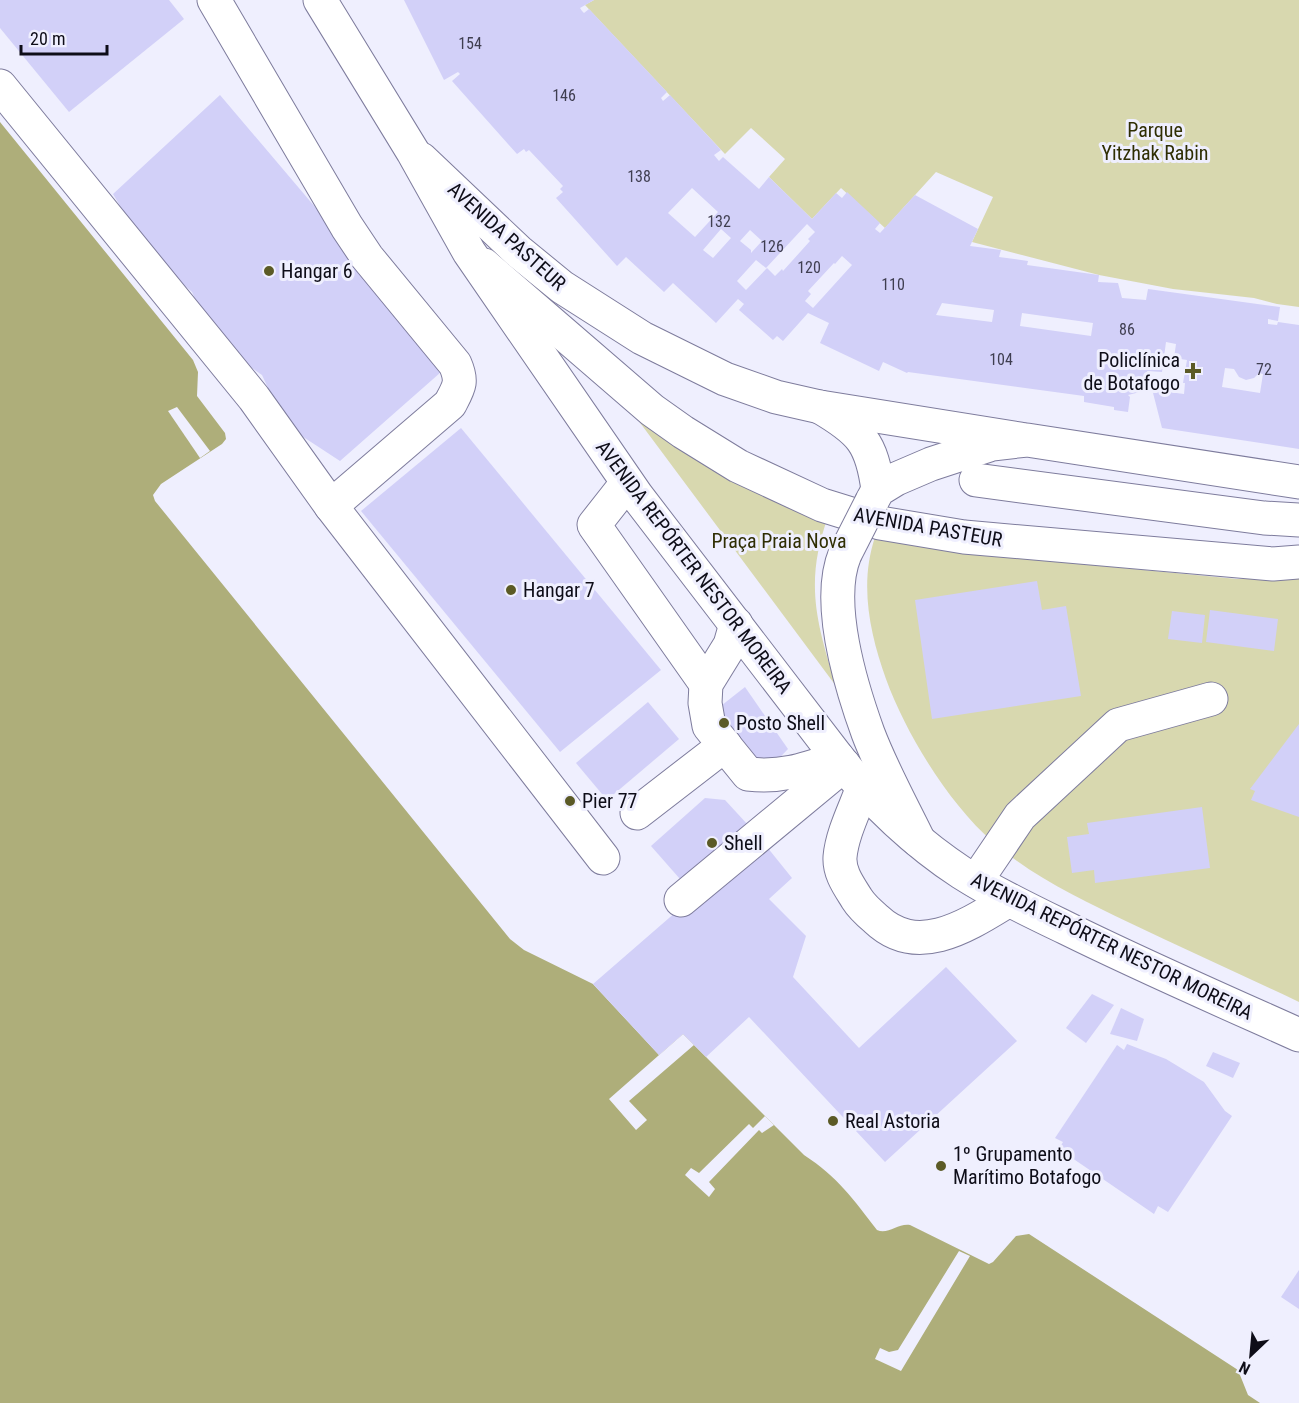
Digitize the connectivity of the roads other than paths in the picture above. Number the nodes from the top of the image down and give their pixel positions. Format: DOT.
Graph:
graph roads {
  1 [pos="214,0"];
  2 [pos="320,0"];
  3 [pos="0,86"];
  4 [pos="413,152"];
  5 [pos="469,252"];
  6 [pos="820,407"];
  7 [pos="1039,442"];
  8 [pos="976,480"];
  9 [pos="1299,482"];
  10 [pos="627,483"];
  11 [pos="1055,490"];
  12 [pos="875,496"];
  13 [pos="331,506"];
  14 [pos="1299,520"];
  15 [pos="1299,562"];
  16 [pos="736,624"];
  17 [pos="706,684"];
  18 [pos="1211,699"];
  19 [pos="725,745"];
  20 [pos="848,770"];
  21 [pos="637,813"];
  22 [pos="920,842"];
  23 [pos="603,858"];
  24 [pos="976,881"];
  25 [pos="681,900"];
  26 [pos="1009,900"];
  27 [pos="1299,1035"];
  1 -- 13 [label="main road"];
  2 -- 4 [label="main road, AVENIDA PASTEUR"];
  3 -- 13 [label="main road"];
  4 -- 5 [label="main road, AVENIDA PASTEUR"];
  4 -- 6 [label="main road, AVENIDA PASTEUR"];
  5 -- 10 [label="main road, AVENIDA REPÓRTER NESTOR MOREIRA"];
  5 -- 15 [label="main road, AVENIDA PASTEUR"];
  6 -- 7 [label="main road, AVENIDA PASTEUR"];
  6 -- 12 [label="main road"];
  7 -- 9 [label="main road, AVENIDA PASTEUR"];
  7 -- 11 [label="main road"];
  7 -- 12 [label="main road"];
  8 -- 11 [label="main road"];
  10 -- 16 [label="main road, AVENIDA REPÓRTER NESTOR MOREIRA"];
  10 -- 17 [label="main road"];
  11 -- 14 [label="main road"];
  12 -- 22 [label="main road, bridge"];
  13 -- 23 [label="main road"];
  16 -- 17 [label="main road"];
  16 -- 20 [label="main road, AVENIDA REPÓRTER NESTOR MOREIRA"];
  17 -- 19 [label="main road"];
  18 -- 24 [label="main road"];
  19 -- 20 [label="main road"];
  19 -- 21 [label="main road"];
  20 -- 22 [label="main road, AVENIDA REPÓRTER NESTOR MOREIRA"];
  20 -- 25 [label="main road"];
  20 -- 26 [label="main road"];
  22 -- 24 [label="main road, AVENIDA REPÓRTER NESTOR MOREIRA"];
  24 -- 26 [label="main road, AVENIDA REPÓRTER NESTOR MOREIRA"];
  26 -- 27 [label="main road, AVENIDA REPÓRTER NESTOR MOREIRA"];
}
